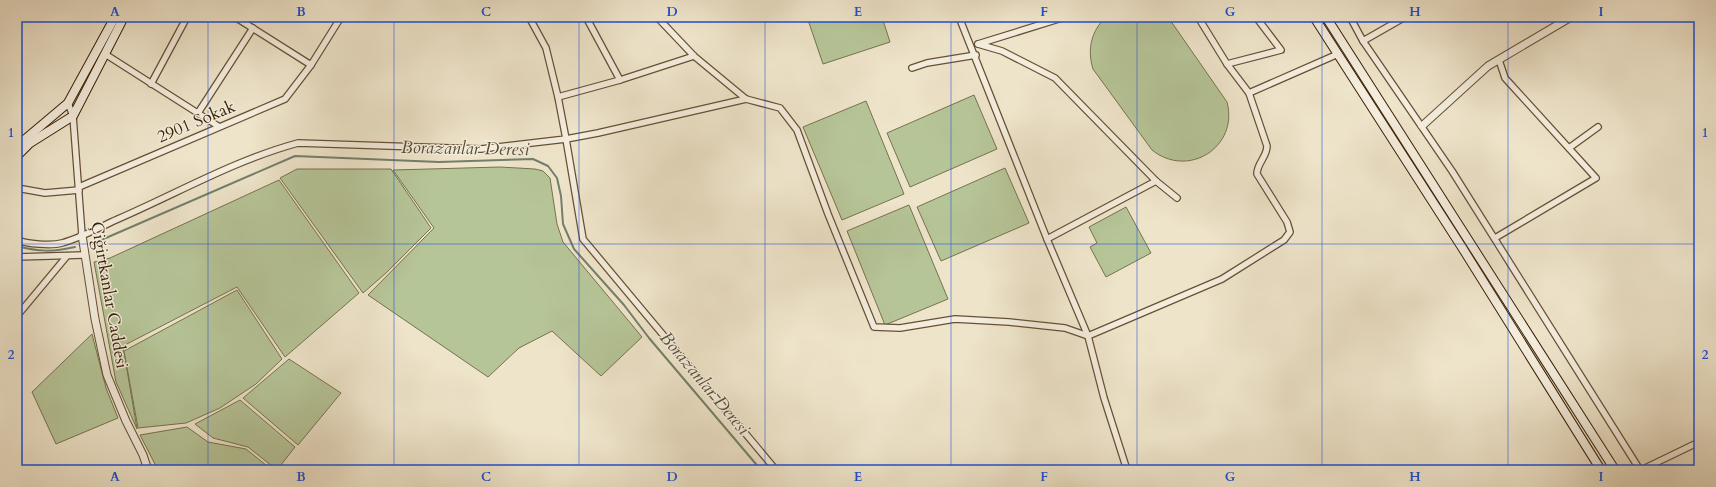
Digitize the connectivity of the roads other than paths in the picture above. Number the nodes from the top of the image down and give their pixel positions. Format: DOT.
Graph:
graph roads {
  1 [pos="115,17"];
  2 [pos="124,17"];
  3 [pos="187,17"];
  4 [pos="235,17"];
  5 [pos="341,17"];
  6 [pos="528,17"];
  7 [pos="586,17"];
  8 [pos="657,17"];
  9 [pos="959,17"];
  10 [pos="1065,17"];
  11 [pos="1198,17"];
  12 [pos="1256,17"];
  13 [pos="1314,17"];
  14 [pos="1326,17"];
  15 [pos="1350,17"];
  16 [pos="1405,17"];
  17 [pos="1571,17"];
  18 [pos="253,28"];
  19 [pos="1363,41"];
  20 [pos="975,45"];
  21 [pos="105,54"];
  22 [pos="1338,54"];
  23 [pos="976,55"];
  24 [pos="694,56"];
  25 [pos="1499,60"];
  26 [pos="1227,64"];
  27 [pos="311,65"];
  28 [pos="912,68"];
  29 [pos="620,80"];
  30 [pos="151,84"];
  31 [pos="1249,94"];
  32 [pos="558,97"];
  33 [pos="746,99"];
  34 [pos="68,103"];
  35 [pos="198,113"];
  36 [pos="74,116"];
  37 [pos="218,126"];
  38 [pos="1422,126"];
  39 [pos="1598,127"];
  40 [pos="566,138"];
  41 [pos="17,146"];
  42 [pos="1569,148"];
  43 [pos="17,156"];
  44 [pos="1156,181"];
  45 [pos="17,188"];
  46 [pos="79,189"];
  47 [pos="1177,198"];
  48 [pos="82,235"];
  49 [pos="1495,238"];
  50 [pos="1047,239"];
  51 [pos="17,240"];
  52 [pos="84,255"];
  53 [pos="67,256"];
  54 [pos="17,257"];
  55 [pos="17,316"];
  56 [pos="1088,336"];
  57 [pos="1699,442"];
  58 [pos="148,470"];
  59 [pos="776,470"];
  60 [pos="1128,470"];
  61 [pos="1601,470"];
  62 [pos="1615,470"];
  63 [pos="1641,470"];
  1 -- 34 [label="main road"];
  2 -- 21 [label="main road"];
  3 -- 30 [label="street"];
  4 -- 18 [label="street"];
  5 -- 27 [label="street, 2901 Sokak"];
  6 -- 32 [label="street"];
  7 -- 29 [label="street"];
  8 -- 24 [label="street"];
  9 -- 20 [label="street"];
  10 -- 20 [label="street"];
  11 -- 26 [label="street"];
  12 -- 26 [label="street"];
  13 -- 22 [label="main road"];
  14 -- 62 [label="main road"];
  15 -- 19 [label="street"];
  16 -- 19 [label="street"];
  17 -- 25 [label="street"];
  18 -- 27 [label="street"];
  18 -- 35 [label="street"];
  19 -- 38 [label="street"];
  20 -- 23 [label="street"];
  20 -- 44 [label="street"];
  21 -- 30 [label="street"];
  21 -- 36 [label="main road"];
  22 -- 31 [label="street"];
  22 -- 61 [label="main road"];
  23 -- 28 [label="street"];
  23 -- 50 [label="street"];
  24 -- 29 [label="street"];
  24 -- 33 [label="street"];
  25 -- 38 [label="street"];
  25 -- 42 [label="street"];
  26 -- 31 [label="street"];
  27 -- 37 [label="street, 2901 Sokak"];
  29 -- 32 [label="street"];
  30 -- 35 [label="street"];
  31 -- 56 [label="street"];
  32 -- 40 [label="street"];
  33 -- 40 [label="street"];
  33 -- 56 [label="street"];
  34 -- 36 [label="street"];
  34 -- 41 [label="main road"];
  35 -- 37 [label="street"];
  36 -- 43 [label="main road"];
  36 -- 46 [label="street, Çiğirtkanlar Caddesi"];
  37 -- 46 [label="street, 2901 Sokak"];
  38 -- 49 [label="street"];
  39 -- 42 [label="street"];
  40 -- 48 [label="street"];
  40 -- 59 [label="street"];
  42 -- 49 [label="street"];
  44 -- 47 [label="street"];
  44 -- 50 [label="street"];
  45 -- 46 [label="street"];
  46 -- 48 [label="street, Çiğirtkanlar Caddesi"];
  48 -- 51 [label="street"];
  48 -- 52 [label="street, Çiğirtkanlar Caddesi"];
  49 -- 63 [label="street"];
  50 -- 56 [label="street"];
  52 -- 53 [label="street"];
  52 -- 58 [label="street, Çiğirtkanlar Caddesi"];
  53 -- 54 [label="street"];
  53 -- 55 [label="street"];
  56 -- 60 [label="street"];
  57 -- 63 [label="street"];
}
